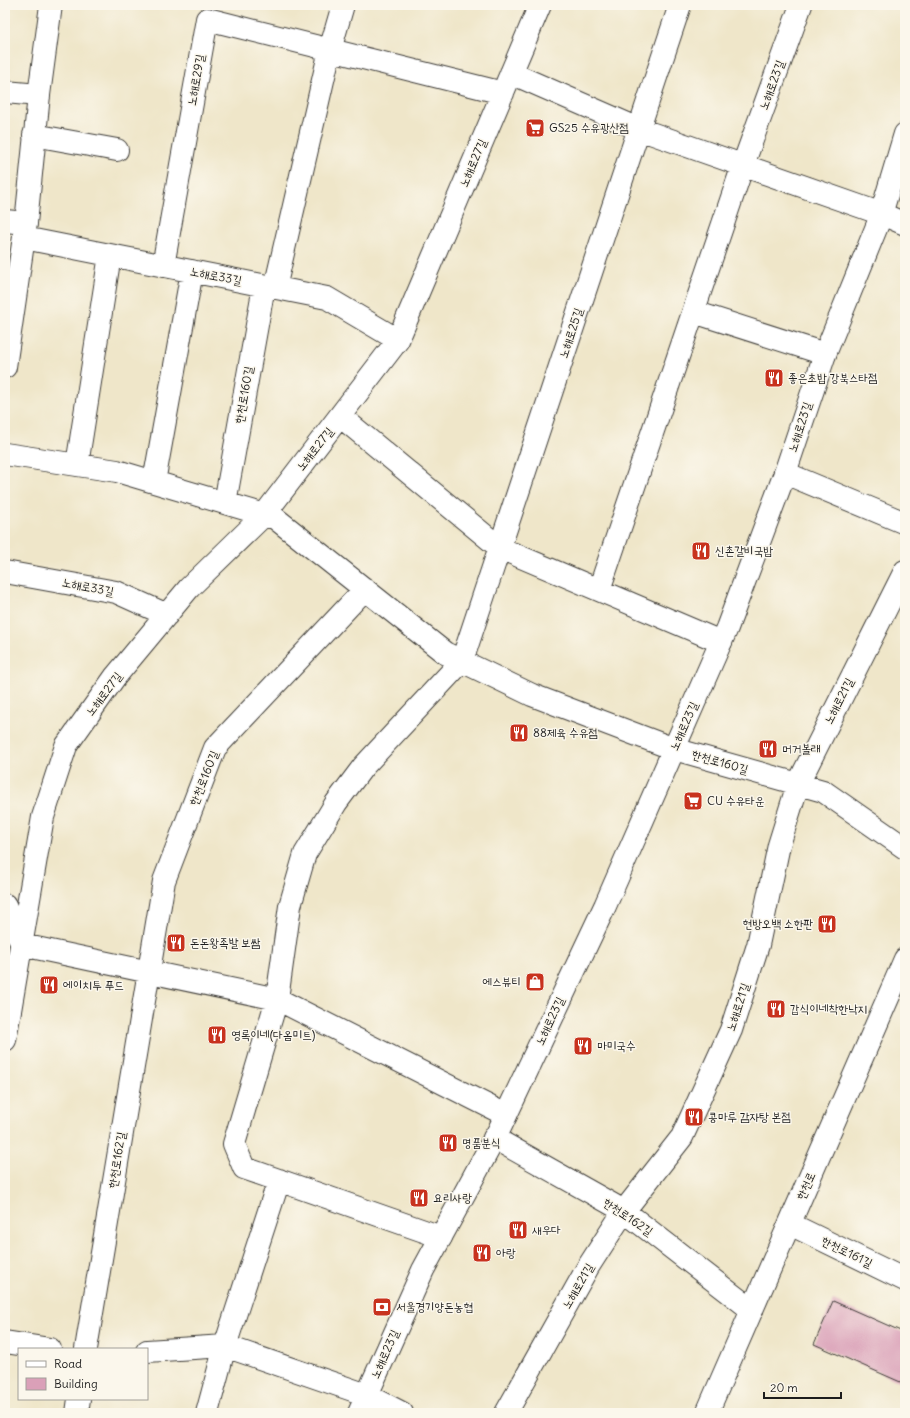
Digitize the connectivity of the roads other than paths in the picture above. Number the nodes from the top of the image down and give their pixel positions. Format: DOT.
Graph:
graph roads {
  1 [pos="51,5"];
  2 [pos="343,5"];
  3 [pos="680,5"];
  4 [pos="801,5"];
  5 [pos="538,6"];
  6 [pos="330,50"];
  7 [pos="507,83"];
  8 [pos="5,92"];
  9 [pos="38,95"];
  10 [pos="639,129"];
  11 [pos="905,134"];
  12 [pos="34,135"];
  13 [pos="117,150"];
  14 [pos="743,165"];
  15 [pos="882,214"];
  16 [pos="905,224"];
  17 [pos="18,227"];
  18 [pos="110,255"];
  19 [pos="163,266"];
  20 [pos="192,271"];
  21 [pos="269,287"];
  22 [pos="694,312"];
  23 [pos="398,340"];
  24 [pos="7,344"];
  25 [pos="825,354"];
  26 [pos="5,367"];
  27 [pos="340,416"];
  28 [pos="5,454"];
  29 [pos="76,465"];
  30 [pos="785,473"];
  31 [pos="154,482"];
  32 [pos="225,503"];
  33 [pos="264,515"];
  34 [pos="905,523"];
  35 [pos="500,548"];
  36 [pos="905,571"];
  37 [pos="5,572"];
  38 [pos="365,589"];
  39 [pos="599,590"];
  40 [pos="167,615"];
  41 [pos="721,642"];
  42 [pos="462,661"];
  43 [pos="674,749"];
  44 [pos="798,784"];
  45 [pos="905,848"];
  46 [pos="5,905"];
  47 [pos="22,945"];
  48 [pos="905,959"];
  49 [pos="148,972"];
  50 [pos="277,999"];
  51 [pos="5,1040"];
  52 [pos="506,1115"];
  53 [pos="494,1138"];
  54 [pos="279,1180"];
  55 [pos="624,1211"];
  56 [pos="790,1224"];
  57 [pos="441,1237"];
  58 [pos="905,1280"];
  59 [pos="752,1310"];
  60 [pos="5,1342"];
  61 [pos="225,1346"];
  62 [pos="44,1348"];
  63 [pos="86,1348"];
  64 [pos="148,1350"];
  65 [pos="79,1400"];
  66 [pos="363,1404"];
  67 [pos="77,1413"];
  68 [pos="207,1413"];
  69 [pos="402,1413"];
  70 [pos="506,1413"];
  71 [pos="707,1413"];
  1 -- 9 [label="street"];
  2 -- 6 [label="street"];
  3 -- 10 [label="street, 노해로25길"];
  4 -- 14 [label="street, 노해로23길"];
  5 -- 7 [label="street, 노해로27길"];
  6 -- 7 [label="street, 노해로29길"];
  6 -- 19 [label="street, 노해로29길"];
  6 -- 21 [label="street"];
  7 -- 10 [label="street"];
  7 -- 23 [label="street, 노해로27길"];
  8 -- 9 [label="street"];
  9 -- 12 [label="street"];
  10 -- 14 [label="street"];
  10 -- 35 [label="street, 노해로25길"];
  11 -- 15 [label="street, 노해로23길"];
  12 -- 13 [label="street"];
  12 -- 17 [label="street"];
  14 -- 15 [label="street"];
  14 -- 22 [label="street, 노해로23길"];
  15 -- 16 [label="street"];
  15 -- 25 [label="street, 노해로23길"];
  17 -- 18 [label="street, 노해로33길"];
  17 -- 24 [label="street"];
  18 -- 19 [label="street, 노해로33길"];
  18 -- 29 [label="street"];
  19 -- 20 [label="street, 노해로33길"];
  20 -- 21 [label="street, 노해로33길"];
  20 -- 31 [label="street"];
  21 -- 23 [label="street, 노해로33길"];
  21 -- 32 [label="street, 한천로160길"];
  22 -- 25 [label="street"];
  22 -- 39 [label="street"];
  23 -- 27 [label="street, 노해로27길"];
  24 -- 26 [label="street"];
  25 -- 30 [label="street, 노해로23길"];
  27 -- 33 [label="street, 노해로27길"];
  27 -- 35 [label="street, 노해로27길"];
  28 -- 29 [label="street, 한천로160길"];
  29 -- 31 [label="street, 한천로160길"];
  30 -- 34 [label="street"];
  30 -- 41 [label="street, 노해로23길"];
  31 -- 32 [label="street, 한천로160길"];
  32 -- 33 [label="street, 한천로160길"];
  33 -- 38 [label="street, 한천로160길"];
  33 -- 40 [label="street, 노해로27길"];
  35 -- 39 [label="street"];
  35 -- 42 [label="street, 노해로25길"];
  36 -- 44 [label="street, 노해로21길"];
  37 -- 40 [label="street, 노해로33길"];
  38 -- 42 [label="street, 한천로160길"];
  38 -- 49 [label="street, 한천로160길"];
  39 -- 41 [label="street"];
  40 -- 47 [label="street, 노해로27길"];
  41 -- 43 [label="street, 노해로23길"];
  42 -- 43 [label="street, 한천로160길"];
  42 -- 50 [label="street"];
  43 -- 44 [label="street, 한천로160길"];
  43 -- 52 [label="street, 노해로23길"];
  44 -- 45 [label="street, 한천로160길"];
  44 -- 55 [label="street, 노해로21길"];
  46 -- 47 [label="street"];
  47 -- 49 [label="street"];
  47 -- 51 [label="street, 노해로27길"];
  48 -- 56 [label="street, 한천로"];
  49 -- 50 [label="street"];
  49 -- 63 [label="street, 한천로162길"];
  50 -- 52 [label="street"];
  50 -- 54 [label="street"];
  52 -- 53 [label="street, 노해로23길"];
  53 -- 55 [label="street, 한천로162길"];
  53 -- 57 [label="street, 노해로23길"];
  54 -- 57 [label="street"];
  54 -- 61 [label="street"];
  55 -- 59 [label="street, 한천로162길"];
  55 -- 70 [label="street, 노해로21길"];
  56 -- 58 [label="street, 한천로161길"];
  56 -- 59 [label="street, 한천로"];
  57 -- 66 [label="street, 노해로23길"];
  59 -- 71 [label="street, 한천로"];
  60 -- 62 [label="street"];
  61 -- 64 [label="street"];
  61 -- 66 [label="street"];
  61 -- 68 [label="street"];
  65 -- 67 [label="street"];
  66 -- 69 [label="street"];
}
